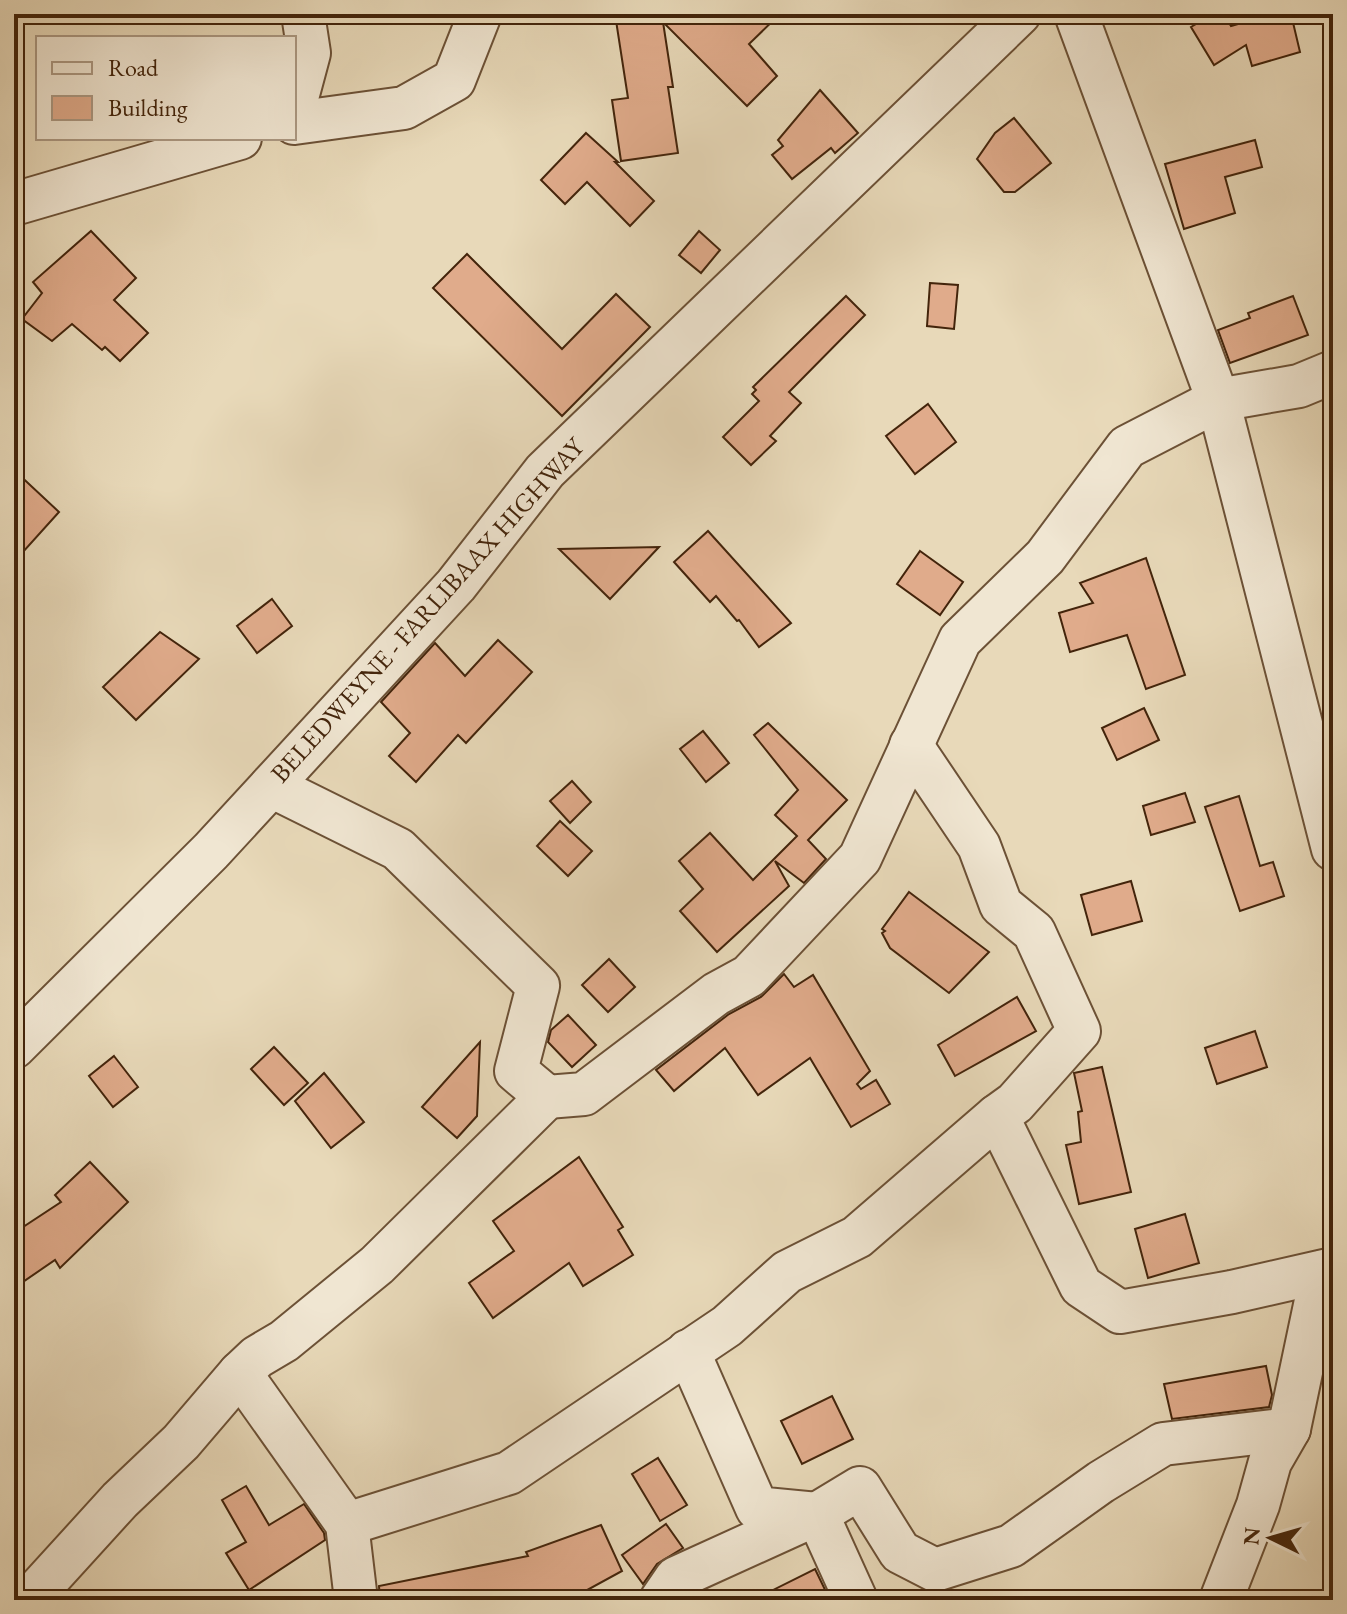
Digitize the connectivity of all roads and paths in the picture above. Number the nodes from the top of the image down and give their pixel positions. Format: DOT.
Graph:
graph roads {
  1 [pos="303,14"];
  2 [pos="480,14"];
  3 [pos="1019,14"];
  4 [pos="1076,14"];
  5 [pos="296,102"];
  6 [pos="296,123"];
  7 [pos="233,140"];
  8 [pos="14,204"];
  9 [pos="1333,372"];
  10 [pos="1218,400"];
  11 [pos="911,745"];
  12 [pos="271,786"];
  13 [pos="1333,849"];
  14 [pos="14,1047"];
  15 [pos="547,1097"];
  16 [pos="997,1116"];
  17 [pos="1327,1271"];
  18 [pos="688,1351"];
  19 [pos="240,1373"];
  20 [pos="1289,1429"];
  21 [pos="817,1514"];
  22 [pos="347,1524"];
  23 [pos="29,1600"];
  24 [pos="356,1600"];
  25 [pos="661,1600"];
  26 [pos="856,1600"];
  27 [pos="1221,1600"];
  1 -- 5 [label="street"];
  2 -- 6 [label="street"];
  3 -- 12 [label="street, BELEDWEYNE - FARLIBAAX HIGHWAY"];
  4 -- 10 [label="street"];
  7 -- 8 [label="street"];
  9 -- 10 [label="street"];
  10 -- 11 [label="street"];
  10 -- 13 [label="street"];
  11 -- 15 [label="street"];
  11 -- 16 [label="street"];
  12 -- 14 [label="street, BELEDWEYNE - FARLIBAAX HIGHWAY"];
  12 -- 15 [label="street"];
  15 -- 19 [label="street"];
  16 -- 17 [label="street"];
  16 -- 18 [label="street"];
  17 -- 20 [label="street"];
  18 -- 21 [label="street"];
  18 -- 22 [label="street"];
  19 -- 22 [label="street"];
  19 -- 23 [label="street"];
  20 -- 21 [label="street"];
  20 -- 27 [label="street"];
  21 -- 25 [label="street"];
  21 -- 26 [label="street"];
  22 -- 24 [label="street"];
}
